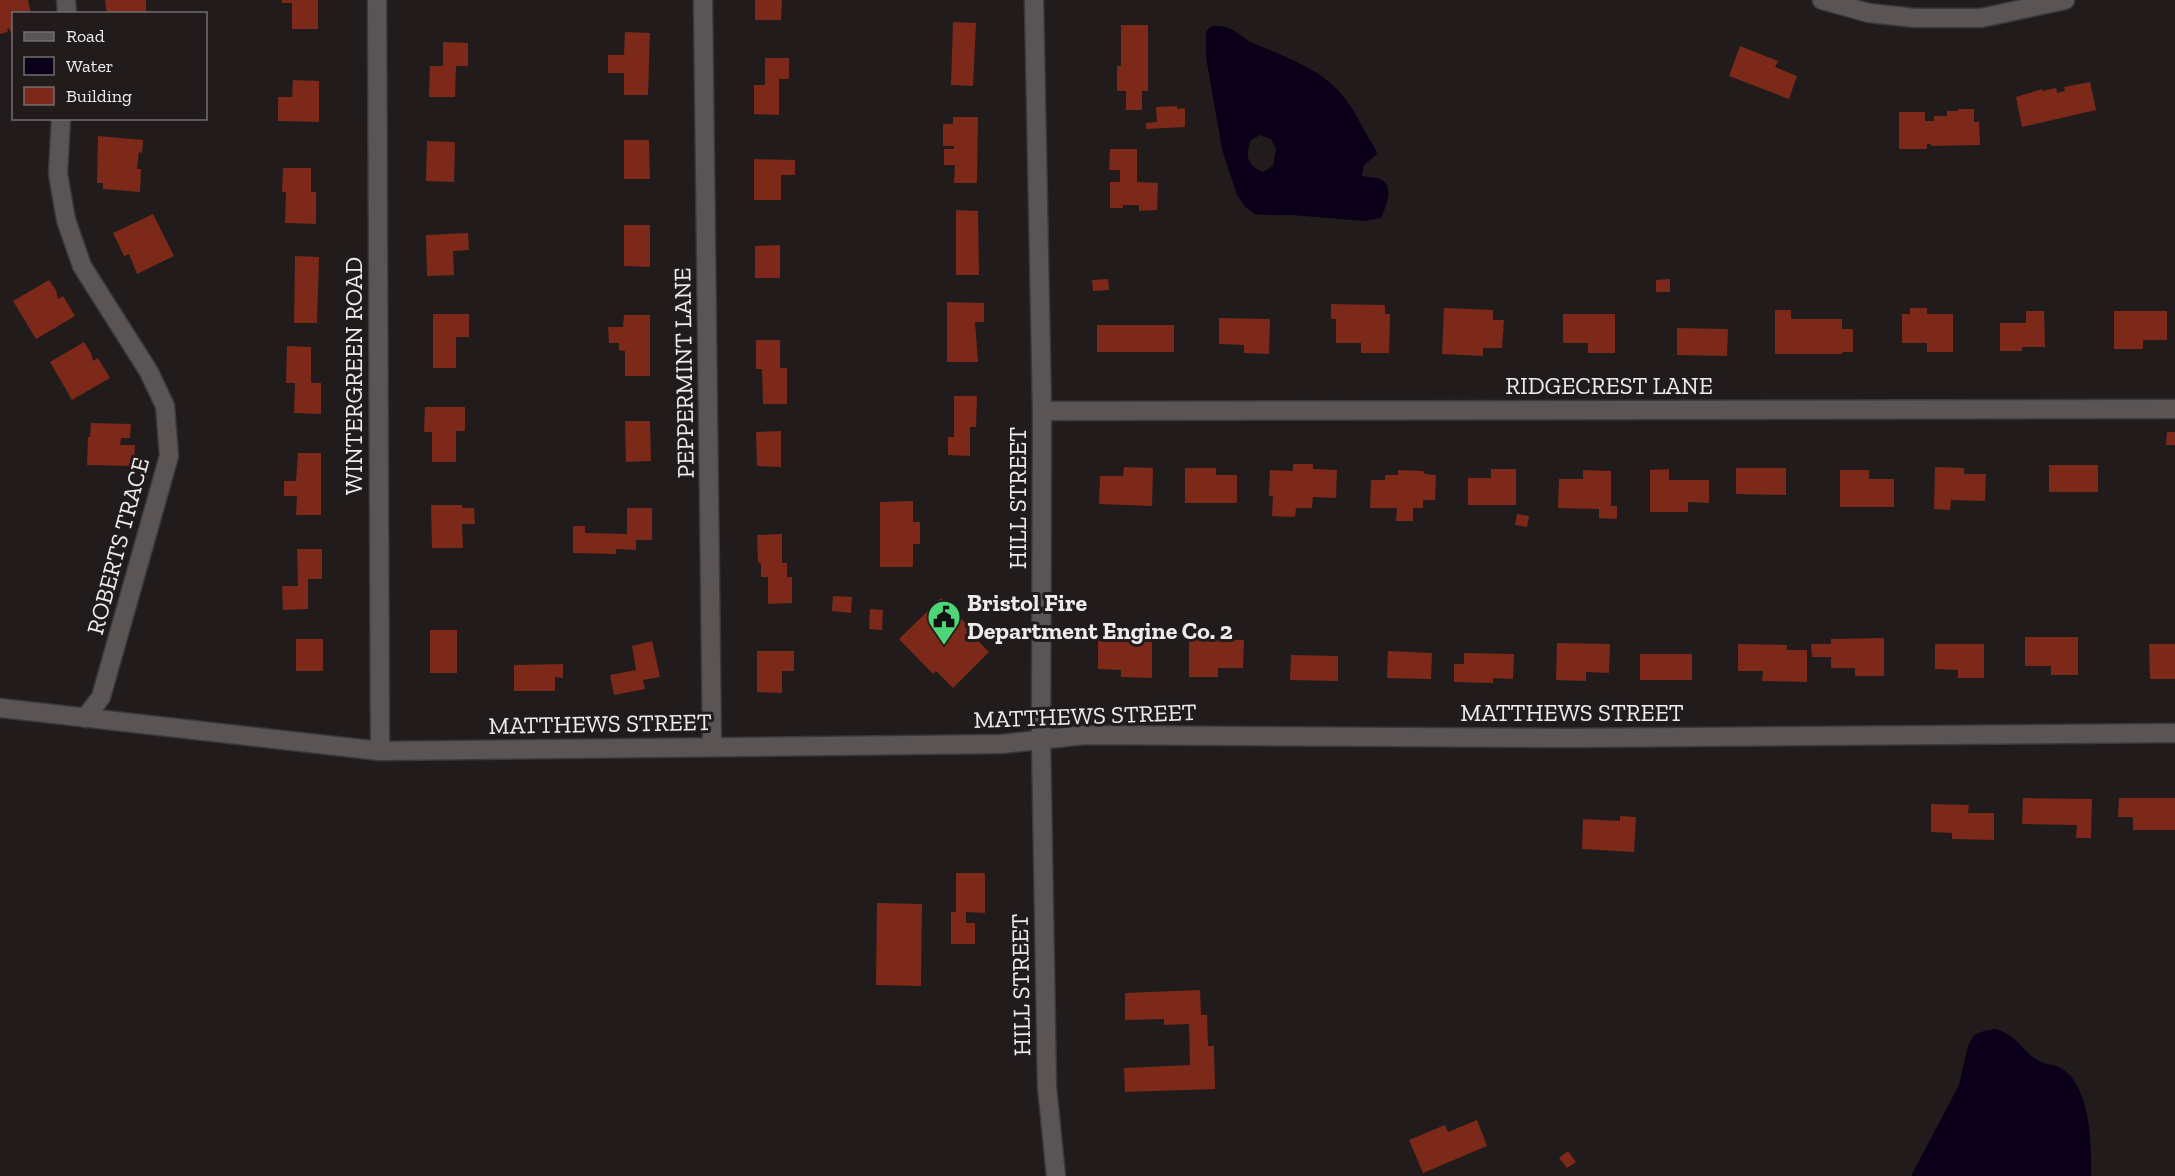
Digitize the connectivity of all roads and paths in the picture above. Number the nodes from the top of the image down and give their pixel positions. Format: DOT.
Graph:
graph roads {
  1 [pos="377,0"];
  2 [pos="703,0"];
  3 [pos="1034,0"];
  4 [pos="1822,0"];
  5 [pos="2065,0"];
  6 [pos="61,120"];
  7 [pos="2175,409"];
  8 [pos="1042,411"];
  9 [pos="0,708"];
  10 [pos="85,718"];
  11 [pos="2175,733"];
  12 [pos="1041,740"];
  13 [pos="712,746"];
  14 [pos="380,751"];
  15 [pos="1056,1176"];
  1 -- 14 [label="street, WINTERGREEN ROAD"];
  2 -- 13 [label="street, PEPPERMINT LANE"];
  3 -- 8 [label="street, HILL STREET"];
  4 -- 5 [label="street"];
  6 -- 10 [label="street, ROBERTS TRACE"];
  7 -- 8 [label="street, RIDGECREST LANE"];
  8 -- 12 [label="street, HILL STREET"];
  9 -- 10 [label="street, MATTHEWS STREET"];
  10 -- 14 [label="street, MATTHEWS STREET"];
  11 -- 12 [label="street, MATTHEWS STREET"];
  12 -- 13 [label="street, MATTHEWS STREET"];
  12 -- 15 [label="street, HILL STREET"];
  13 -- 14 [label="street, MATTHEWS STREET"];
}
